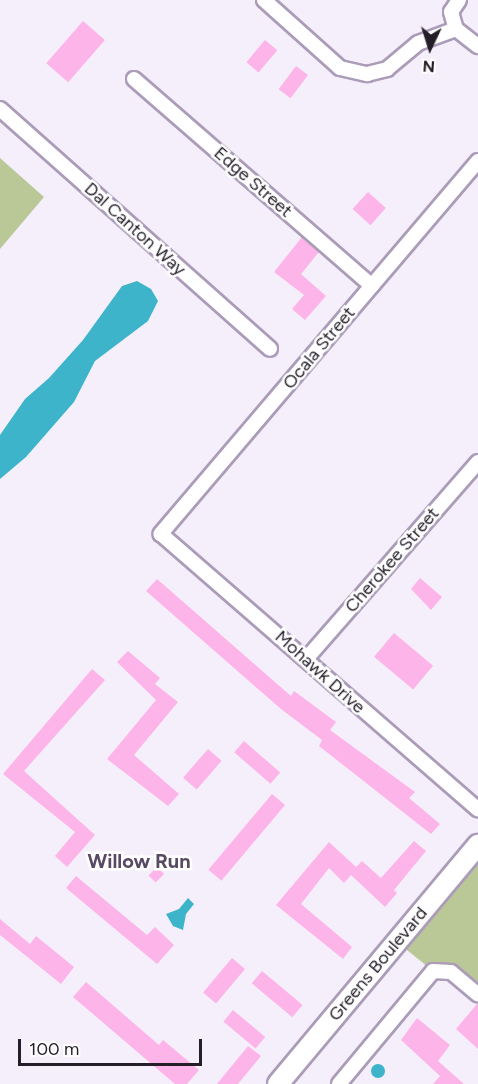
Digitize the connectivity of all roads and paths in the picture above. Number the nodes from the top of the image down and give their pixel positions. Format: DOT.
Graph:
graph roads {
  1 [pos="264,0"];
  2 [pos="459,0"];
  3 [pos="456,29"];
  4 [pos="478,46"];
  5 [pos="134,79"];
  6 [pos="0,109"];
  7 [pos="478,161"];
  8 [pos="372,286"];
  9 [pos="270,349"];
  10 [pos="478,462"];
  11 [pos="161,534"];
  12 [pos="307,658"];
  13 [pos="478,810"];
  14 [pos="478,845"];
  15 [pos="478,995"];
  16 [pos="278,1084"];
  17 [pos="339,1084"];
  1 -- 3 [label="street"];
  2 -- 3 [label="street"];
  3 -- 4 [label="street"];
  5 -- 8 [label="street, Edge Street"];
  6 -- 9 [label="street, Dal Canton Way"];
  7 -- 8 [label="street, Ocala Street"];
  8 -- 11 [label="street, Ocala Street"];
  10 -- 12 [label="street, Cherokee Street"];
  11 -- 12 [label="street, Mohawk Drive"];
  12 -- 13 [label="street, Mohawk Drive"];
  14 -- 16 [label="street, Greens Boulevard"];
  15 -- 17 [label="street"];
}
